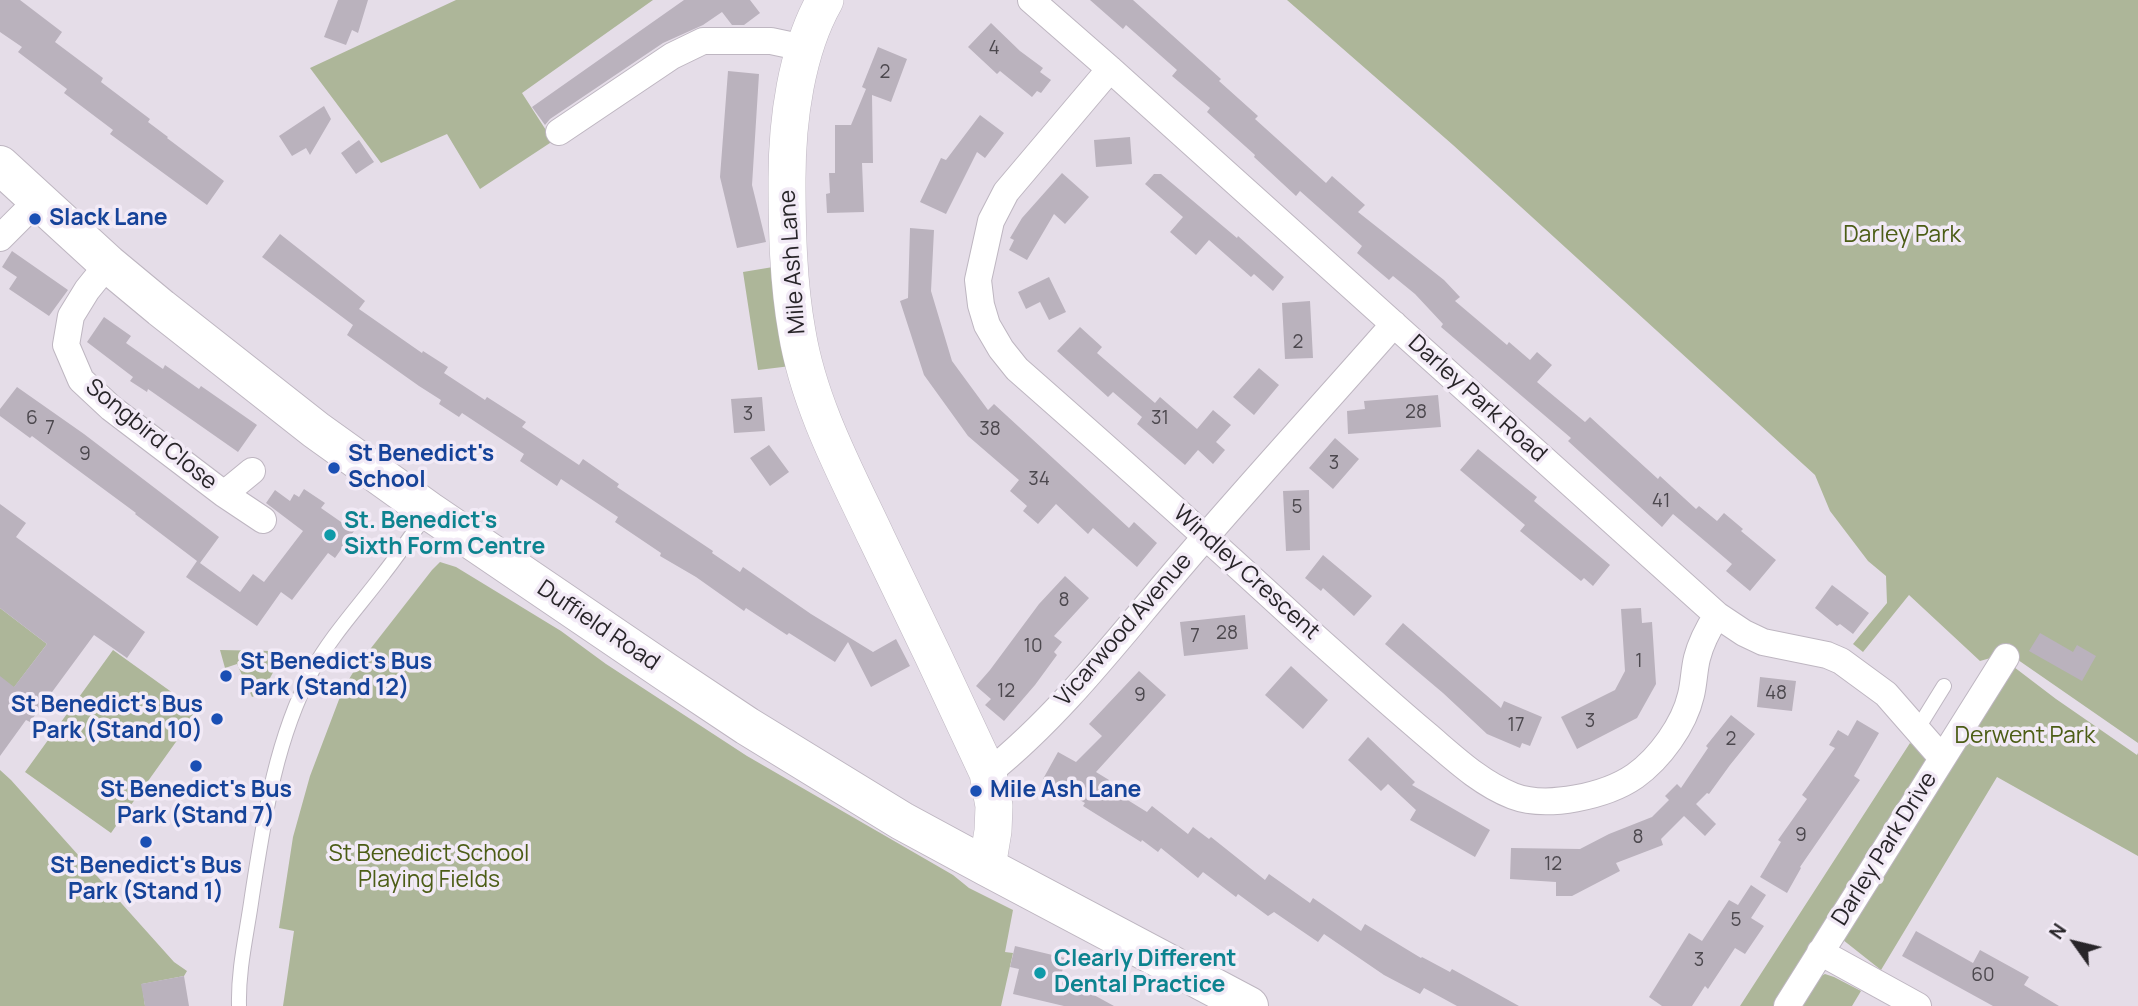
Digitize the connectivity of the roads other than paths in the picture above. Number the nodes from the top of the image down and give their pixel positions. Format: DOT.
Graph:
graph roads {
  1 [pos="825,0"];
  2 [pos="1031,0"];
  3 [pos="804,48"];
  4 [pos="1110,69"];
  5 [pos="558,132"];
  6 [pos="0,165"];
  7 [pos="38,200"];
  8 [pos="0,239"];
  9 [pos="108,264"];
  10 [pos="1394,324"];
  11 [pos="252,471"];
  12 [pos="224,494"];
  13 [pos="429,511"];
  14 [pos="264,520"];
  15 [pos="1206,536"];
  16 [pos="1717,615"];
  17 [pos="2006,657"];
  18 [pos="1944,686"];
  19 [pos="1918,728"];
  20 [pos="1942,758"];
  21 [pos="988,774"];
  22 [pos="987,867"];
  23 [pos="1820,952"];
  24 [pos="239,1006"];
  25 [pos="1250,1006"];
  26 [pos="1787,1006"];
  27 [pos="1918,1006"];
  1 -- 3 [label="street, Mile Ash Lane"];
  2 -- 4 [label="street, Darley Park Road"];
  3 -- 5 [label="street"];
  3 -- 21 [label="street, Mile Ash Lane"];
  4 -- 10 [label="street, Darley Park Road"];
  4 -- 15 [label="street, Windley Crescent"];
  6 -- 7 [label="main road, Duffield Road"];
  7 -- 8 [label="street"];
  7 -- 9 [label="main road, Duffield Road"];
  9 -- 12 [label="street, Songbird Close"];
  9 -- 13 [label="main road, Duffield Road"];
  10 -- 15 [label="street, Vicarwood Avenue"];
  10 -- 16 [label="street, Darley Park Road"];
  11 -- 12 [label="street, Songbird Close"];
  12 -- 14 [label="street, Songbird Close"];
  13 -- 22 [label="main road, Duffield Road"];
  13 -- 24 [label="lane"];
  15 -- 16 [label="street, Windley Crescent"];
  15 -- 21 [label="street, Vicarwood Avenue"];
  16 -- 19 [label="street, Darley Park Road"];
  17 -- 20 [label="street, Darley Park Drive"];
  18 -- 19 [label="lane"];
  19 -- 20 [label="street, Darley Park Road"];
  20 -- 23 [label="street, Darley Park Drive"];
  21 -- 22 [label="street, Mile Ash Lane"];
  22 -- 25 [label="main road, Duffield Road"];
  23 -- 26 [label="street, Darley Park Drive"];
  23 -- 27 [label="street"];
}
